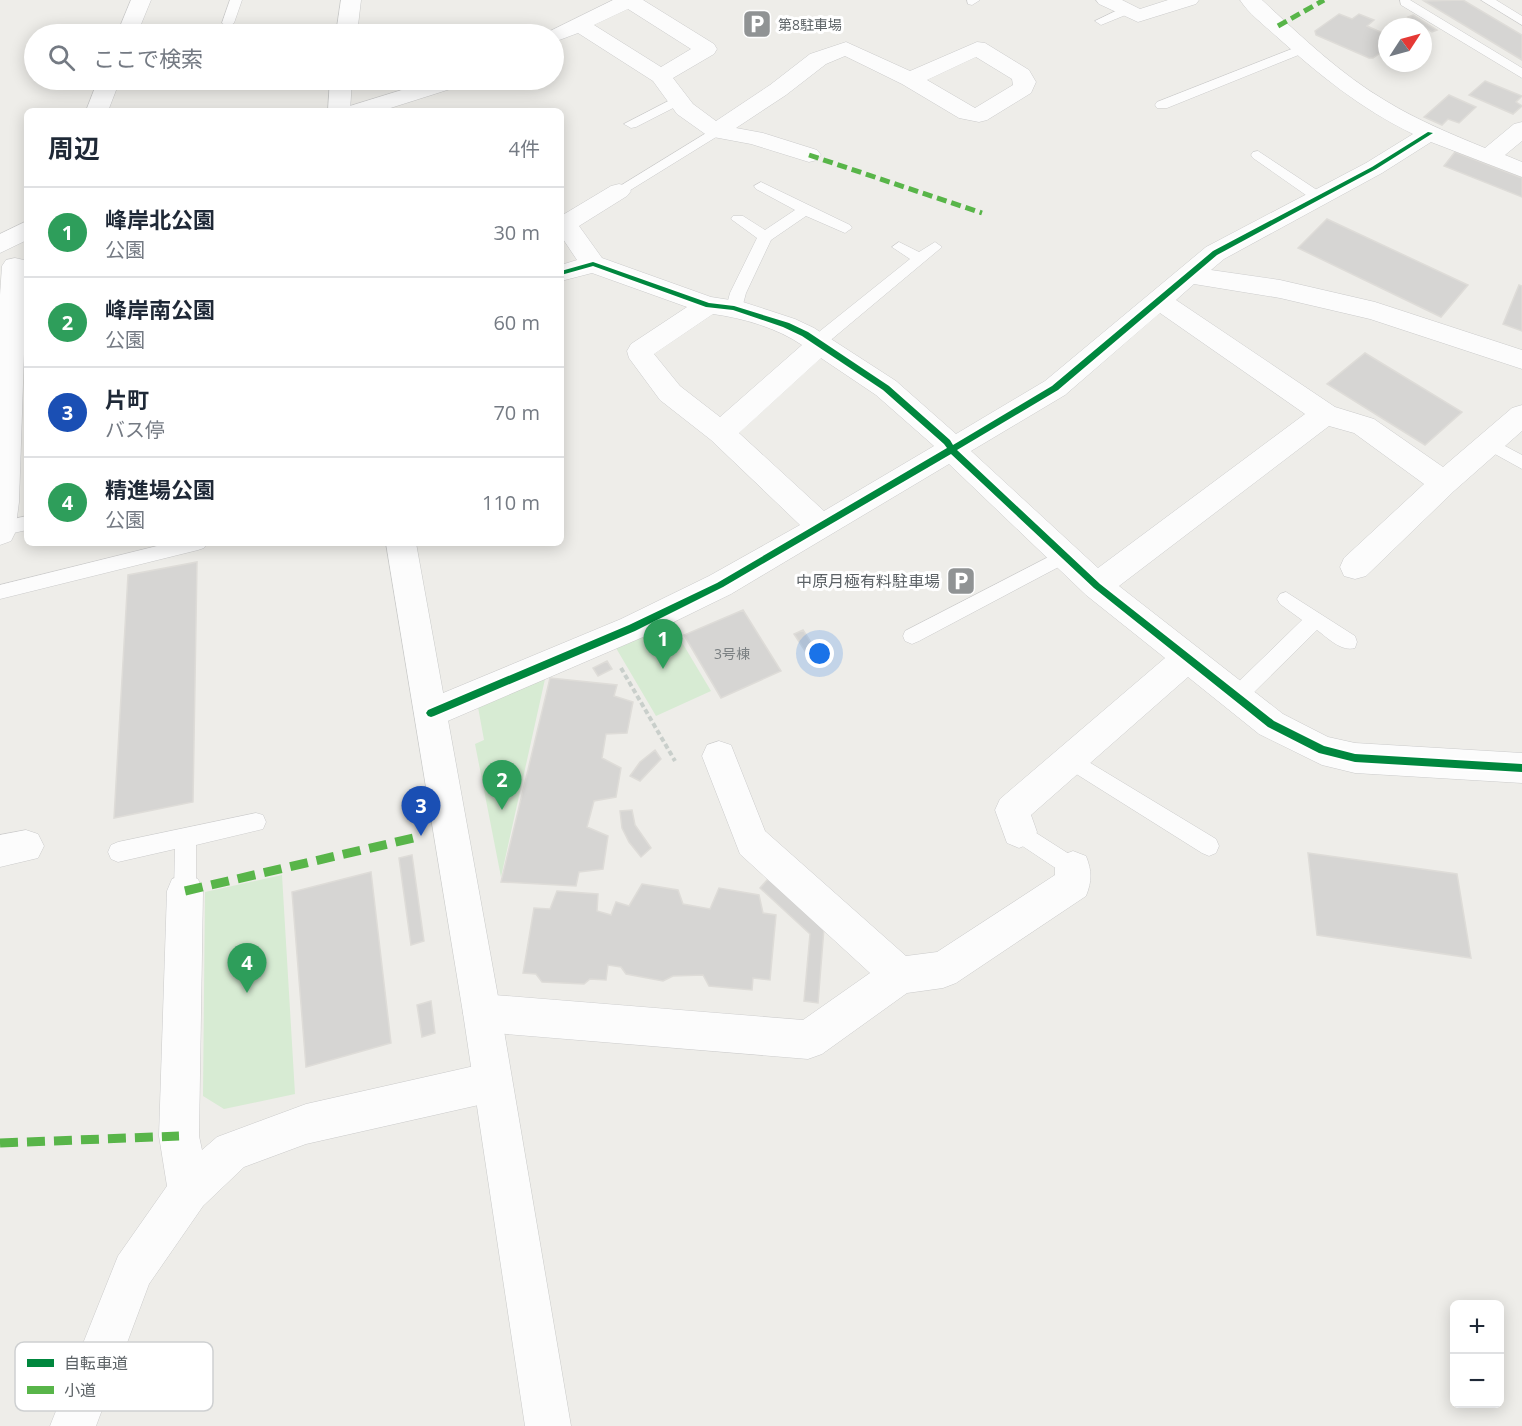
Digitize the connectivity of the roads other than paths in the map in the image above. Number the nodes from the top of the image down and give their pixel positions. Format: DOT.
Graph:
graph roads {
  1 [pos="141,0"];
  2 [pos="236,0"];
  3 [pos="351,0"];
  4 [pos="629,0"];
  5 [pos="1106,0"];
  6 [pos="1189,0"];
  7 [pos="1250,0"];
  8 [pos="1487,0"];
  9 [pos="1405,2"];
  10 [pos="1124,11"];
  11 [pos="1101,21"];
  12 [pos="1522,21"];
  13 [pos="228,23"];
  14 [pos="131,24"];
  15 [pos="348,24"];
  16 [pos="578,24"];
  17 [pos="564,31"];
  18 [pos="1302,49"];
  19 [pos="1522,74"];
  20 [pos="661,76"];
  21 [pos="910,79"];
  22 [pos="105,90"];
  23 [pos="340,90"];
  24 [pos="424,90"];
  25 [pos="678,100"];
  26 [pos="1162,105"];
  27 [pos="98,108"];
  28 [pos="339,108"];
  29 [pos="367,108"];
  30 [pos="631,124"];
  31 [pos="1522,129"];
  32 [pos="716,131"];
  33 [pos="1430,133"];
  34 [pos="809,155"];
  35 [pos="1258,155"];
  36 [pos="1488,157"];
  37 [pos="1522,170"];
  38 [pos="761,186"];
  39 [pos="619,191"];
  40 [pos="1318,197"];
  41 [pos="805,210"];
  42 [pos="738,219"];
  43 [pos="845,228"];
  44 [pos="24,234"];
  45 [pos="765,237"];
  46 [pos="936,247"];
  47 [pos="899,248"];
  48 [pos="921,259"];
  49 [pos="10,260"];
  50 [pos="593,264"];
  51 [pos="564,272"];
  52 [pos="1190,274"];
  53 [pos="1160,301"];
  54 [pos="721,307"];
  55 [pos="820,344"];
  56 [pos="1522,360"];
  57 [pos="1325,414"];
  58 [pos="1522,415"];
  59 [pos="721,433"];
  60 [pos="1490,444"];
  61 [pos="952,450"];
  62 [pos="1522,463"];
  63 [pos="1444,483"];
  64 [pos="24,524"];
  65 [pos="821,527"];
  66 [pos="0,531"];
  67 [pos="186,546"];
  68 [pos="402,546"];
  69 [pos="1064,556"];
  70 [pos="1355,567"];
  71 [pos="1097,586"];
  72 [pos="0,592"];
  73 [pos="1286,599"];
  74 [pos="1315,620"];
  75 [pos="912,636"];
  76 [pos="1348,642"];
  77 [pos="1186,658"];
  78 [pos="1235,698"];
  79 [pos="431,713"];
  80 [pos="720,756"];
  81 [pos="1069,759"];
  82 [pos="1522,768"];
  83 [pos="256,822"];
  84 [pos="1019,832"];
  85 [pos="186,838"];
  86 [pos="1209,846"];
  87 [pos="118,852"];
  88 [pos="1073,868"];
  89 [pos="185,891"];
  90 [pos="900,975"];
  91 [pos="482,1013"];
  92 [pos="492,1082"];
  93 [pos="188,1191"];
  94 [pos="106,1342"];
  95 [pos="79,1411"];
  96 [pos="73,1426"];
  97 [pos="549,1426"];
  1 -- 14 [label="street"];
  2 -- 13 [label="lane"];
  3 -- 15 [label="street"];
  4 -- 16 [label="street"];
  4 -- 20 [label="street"];
  5 -- 10 [label="street"];
  6 -- 10 [label="street"];
  7 -- 18 [label="street"];
  8 -- 12 [label="lane"];
  9 -- 19 [label="lane"];
  10 -- 11 [label="lane"];
  16 -- 17 [label="street"];
  16 -- 20 [label="street"];
  18 -- 26 [label="lane"];
  18 -- 33 [label="street"];
  20 -- 25 [label="street"];
  21 -- 32 [label="street"];
  22 -- 27 [label="street"];
  23 -- 28 [label="street"];
  24 -- 29 [label="street"];
  25 -- 30 [label="lane"];
  25 -- 32 [label="street"];
  31 -- 36 [label="street"];
  32 -- 34 [label="street"];
  32 -- 39 [label="lane"];
  33 -- 36 [label="street"];
  33 -- 40 [label="street"];
  35 -- 40 [label="lane"];
  36 -- 37 [label="street"];
  38 -- 41 [label="lane"];
  39 -- 50 [label="street"];
  40 -- 52 [label="street"];
  41 -- 43 [label="lane"];
  41 -- 45 [label="lane"];
  42 -- 45 [label="lane"];
  44 -- 49 [label="street"];
  45 -- 54 [label="lane"];
  46 -- 48 [label="lane"];
  47 -- 48 [label="lane"];
  48 -- 55 [label="lane"];
  49 -- 66 [label="street"];
  50 -- 51 [label="street"];
  50 -- 54 [label="street"];
  52 -- 53 [label="street"];
  52 -- 56 [label="street"];
  53 -- 57 [label="street"];
  53 -- 61 [label="street"];
  54 -- 55 [label="street"];
  54 -- 59 [label="street"];
  55 -- 59 [label="street"];
  55 -- 61 [label="street"];
  57 -- 63 [label="street"];
  57 -- 71 [label="street"];
  58 -- 60 [label="street"];
  59 -- 65 [label="street"];
  60 -- 62 [label="lane"];
  60 -- 63 [label="street"];
  61 -- 65 [label="street"];
  61 -- 69 [label="street"];
  63 -- 70 [label="street"];
  64 -- 66 [label="lane"];
  65 -- 79 [label="street"];
  67 -- 72 [label="lane"];
  68 -- 79 [label="street"];
  69 -- 71 [label="street"];
  69 -- 75 [label="lane"];
  71 -- 77 [label="street"];
  73 -- 74 [label="lane"];
  74 -- 76 [label="lane"];
  74 -- 78 [label="lane"];
  77 -- 78 [label="street"];
  77 -- 81 [label="street"];
  78 -- 82 [label="street"];
  79 -- 91 [label="street"];
  80 -- 90 [label="street"];
  81 -- 84 [label="street"];
  81 -- 86 [label="lane"];
  83 -- 85 [label="lane"];
  84 -- 88 [label="lane"];
  85 -- 87 [label="lane"];
  85 -- 89 [label="lane"];
  88 -- 90 [label="street"];
  89 -- 93 [label="street"];
  90 -- 91 [label="street"];
  91 -- 92 [label="street"];
  92 -- 93 [label="street"];
  92 -- 97 [label="street"];
  93 -- 94 [label="street"];
  95 -- 96 [label="street"];
}
